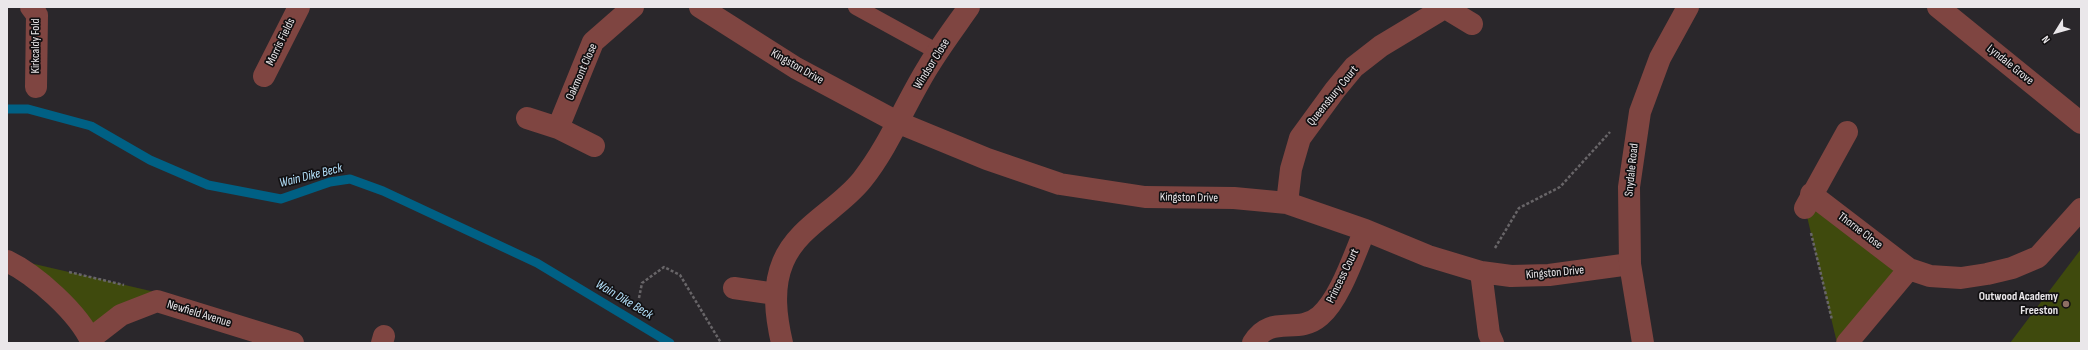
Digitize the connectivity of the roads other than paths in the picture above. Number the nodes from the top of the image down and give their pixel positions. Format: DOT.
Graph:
graph roads {
  1 [pos="32,7"];
  2 [pos="299,7"];
  3 [pos="632,7"];
  4 [pos="700,7"];
  5 [pos="856,7"];
  6 [pos="969,7"];
  7 [pos="1444,7"];
  8 [pos="1688,7"];
  9 [pos="1938,7"];
  10 [pos="1472,24"];
  11 [pos="938,52"];
  12 [pos="264,76"];
  13 [pos="36,86"];
  14 [pos="527,118"];
  15 [pos="897,122"];
  16 [pos="2081,123"];
  17 [pos="558,128"];
  18 [pos="1847,132"];
  19 [pos="594,146"];
  20 [pos="1286,203"];
  21 [pos="2081,209"];
  22 [pos="1365,230"];
  23 [pos="7,261"];
  24 [pos="1630,264"];
  25 [pos="1910,268"];
  26 [pos="1481,272"];
  27 [pos="734,288"];
  28 [pos="776,294"];
  29 [pos="1840,335"];
  30 [pos="91,341"];
  31 [pos="293,343"];
  32 [pos="782,343"];
  33 [pos="1253,343"];
  34 [pos="1493,343"];
  35 [pos="1643,343"];
  1 -- 13 [label="street, Kirkcaldy Fold"];
  2 -- 12 [label="street, Morris Fields"];
  3 -- 17 [label="street, Oakmont Close"];
  4 -- 15 [label="street, Kingston Drive"];
  5 -- 11 [label="lane"];
  6 -- 11 [label="street, Windsor Close"];
  7 -- 10 [label="street, Queensbury Court"];
  7 -- 20 [label="street, Queensbury Court"];
  8 -- 24 [label="street, Snydale Road"];
  9 -- 16 [label="street, Lyndale Grove"];
  11 -- 15 [label="street, Windsor Close"];
  14 -- 17 [label="street"];
  15 -- 20 [label="street, Kingston Drive"];
  15 -- 28 [label="street"];
  17 -- 19 [label="street"];
  18 -- 25 [label="street, Thorne Close"];
  20 -- 22 [label="street, Kingston Drive"];
  21 -- 25 [label="street, Thorne Close"];
  22 -- 26 [label="street, Kingston Drive"];
  22 -- 33 [label="street, Princess Court"];
  23 -- 30 [label="street"];
  24 -- 26 [label="street, Kingston Drive"];
  24 -- 35 [label="street, Snydale Road"];
  25 -- 29 [label="street"];
  26 -- 34 [label="street"];
  27 -- 28 [label="street"];
  28 -- 32 [label="street"];
  30 -- 31 [label="street, Newfield Avenue"];
}
